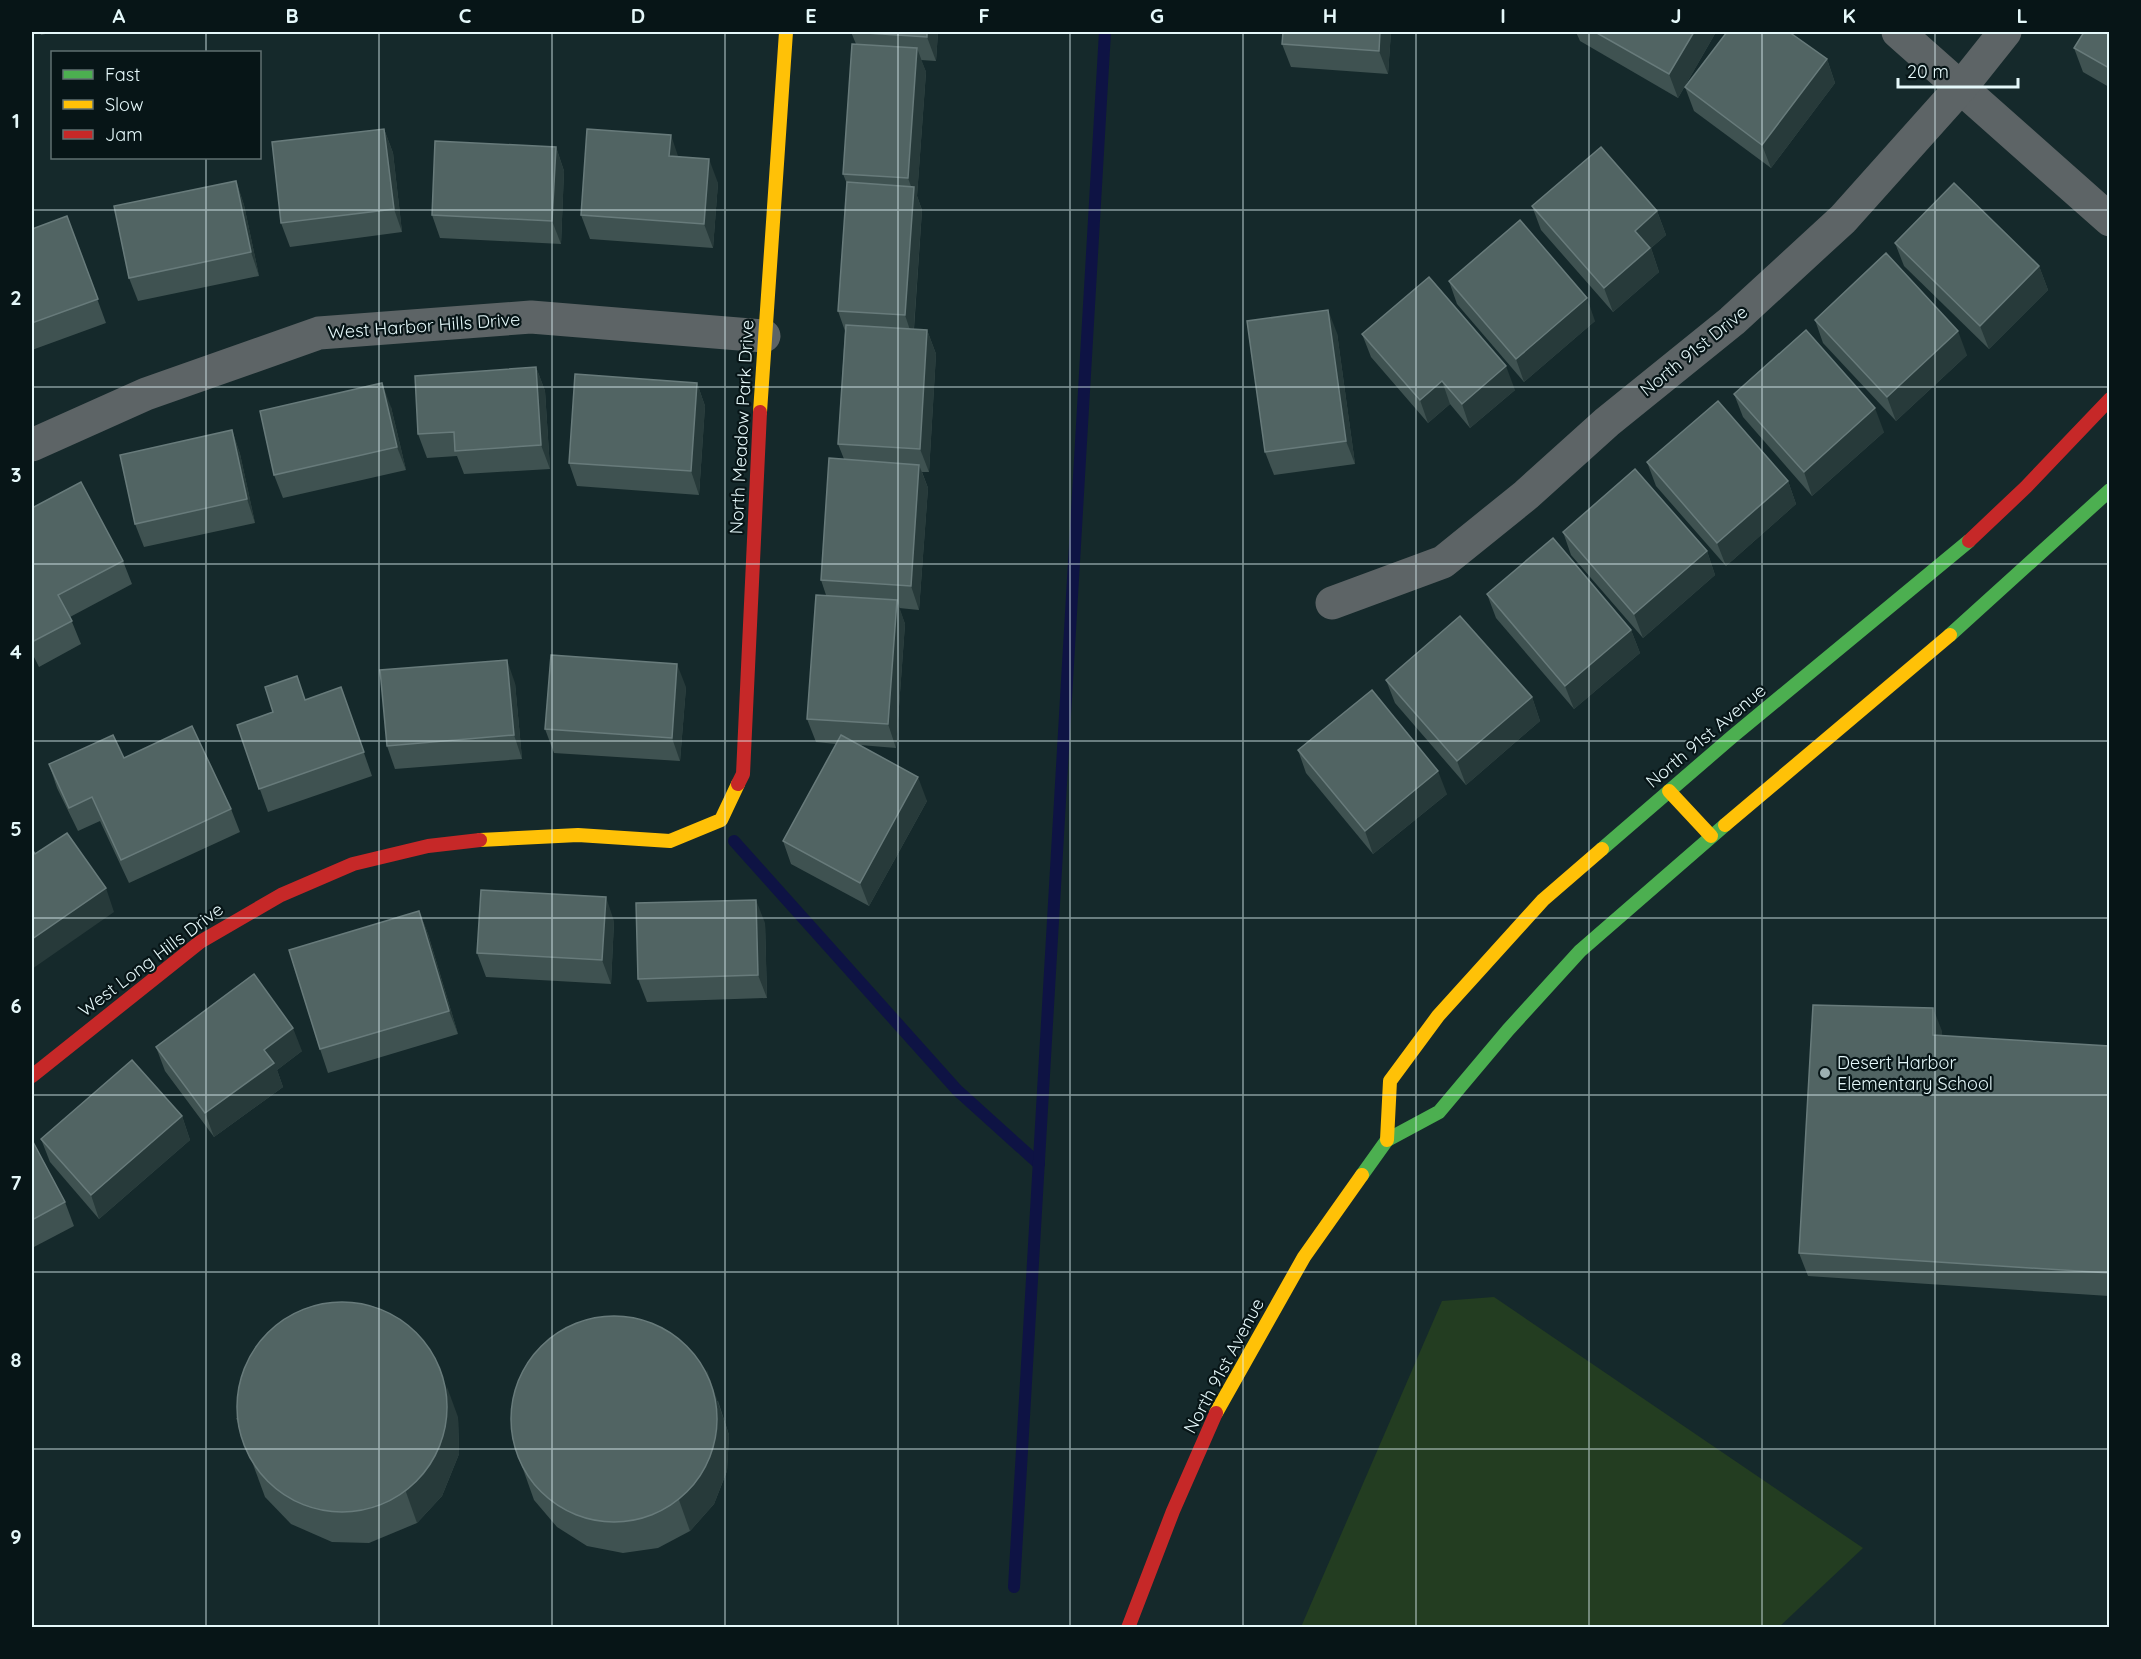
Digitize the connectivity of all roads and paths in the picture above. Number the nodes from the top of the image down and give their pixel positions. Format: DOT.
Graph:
graph roads {
  1 [pos="786,32"];
  2 [pos="1898,32"];
  3 [pos="2005,32"];
  4 [pos="1962,87"];
  5 [pos="2109,220"];
  6 [pos="764,336"];
  7 [pos="2109,399"];
  8 [pos="32,445"];
  9 [pos="2109,490"];
  10 [pos="1332,603"];
  11 [pos="1670,790"];
  12 [pos="722,819"];
  13 [pos="1712,836"];
  14 [pos="32,1076"];
  15 [pos="1387,1140"];
  16 [pos="1128,1628"];
  1 -- 6 [label="main road, North Meadow Park Drive"];
  2 -- 4 [label="street"];
  3 -- 4 [label="street, North 91st Drive"];
  4 -- 5 [label="street"];
  4 -- 10 [label="street, North 91st Drive"];
  6 -- 8 [label="street, West Harbor Hills Drive"];
  6 -- 12 [label="main road, North Meadow Park Drive"];
  7 -- 11 [label="main road, North 91st Avenue"];
  9 -- 13 [label="main road, North 91st Avenue"];
  11 -- 13 [label="main road"];
  11 -- 15 [label="main road, North 91st Avenue"];
  12 -- 14 [label="main road, West Long Hills Drive"];
  13 -- 15 [label="main road, North 91st Avenue"];
  15 -- 16 [label="main road, North 91st Avenue"];
}
